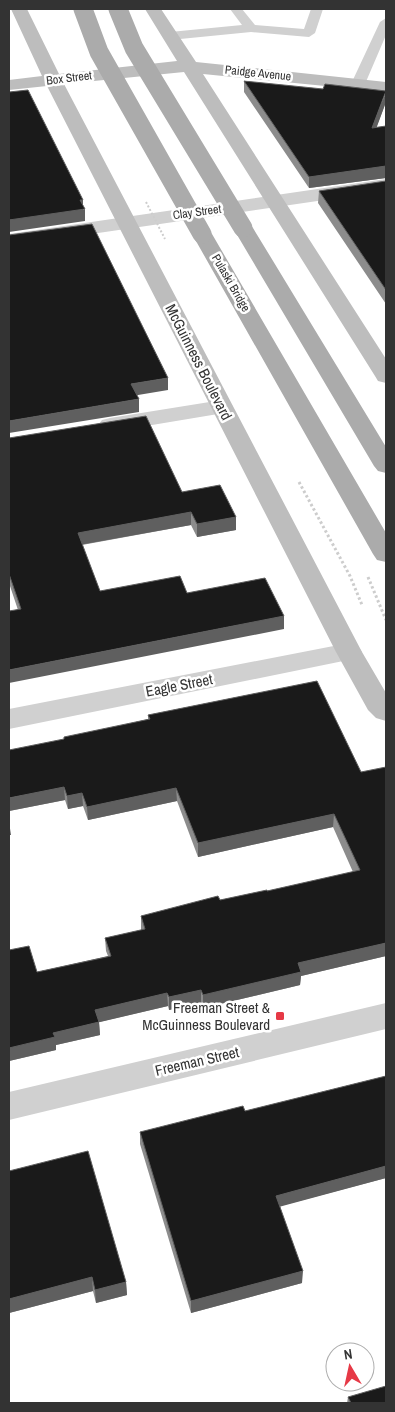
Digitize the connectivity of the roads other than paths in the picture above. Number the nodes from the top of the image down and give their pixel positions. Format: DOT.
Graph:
graph roads {
  1 [pos="20,9"];
  2 [pos="83,9"];
  3 [pos="118,9"];
  4 [pos="153,9"];
  5 [pos="236,9"];
  6 [pos="317,9"];
  7 [pos="386,22"];
  8 [pos="251,28"];
  9 [pos="170,36"];
  10 [pos="190,67"];
  11 [pos="130,70"];
  12 [pos="52,79"];
  13 [pos="358,84"];
  14 [pos="9,85"];
  15 [pos="386,87"];
  16 [pos="386,185"];
  17 [pos="276,201"];
  18 [pos="127,222"];
  19 [pos="9,240"];
  20 [pos="386,376"];
  21 [pos="222,407"];
  22 [pos="86,430"];
  23 [pos="386,466"];
  24 [pos="386,554"];
  25 [pos="349,652"];
  26 [pos="386,711"];
  27 [pos="9,719"];
  28 [pos="386,1016"];
  29 [pos="9,1106"];
  1 -- 12 [label="street, McGuinness Boulevard"];
  2 -- 24 [label="main road, Pulaski Bridge, bridge"];
  3 -- 23 [label="main road, bridge"];
  4 -- 9 [label="street"];
  5 -- 8 [label="lane"];
  6 -- 8 [label="lane"];
  7 -- 13 [label="lane"];
  8 -- 9 [label="lane"];
  9 -- 10 [label="street"];
  10 -- 11 [label="street, Paidge Avenue"];
  10 -- 13 [label="street, Paidge Avenue"];
  10 -- 17 [label="street"];
  11 -- 12 [label="street, Box Street"];
  12 -- 14 [label="street, Box Street"];
  12 -- 18 [label="street, McGuinness Boulevard"];
  13 -- 15 [label="street, Paidge Avenue"];
  16 -- 17 [label="street, Clay Street"];
  17 -- 18 [label="street, Clay Street"];
  17 -- 20 [label="street"];
  18 -- 19 [label="street, Clay Street"];
  18 -- 21 [label="street, McGuinness Boulevard"];
  21 -- 22 [label="street"];
  21 -- 25 [label="street, McGuinness Boulevard"];
  25 -- 26 [label="street, McGuinness Boulevard"];
  25 -- 27 [label="street, Eagle Street"];
  28 -- 29 [label="street, Freeman Street"];
}
